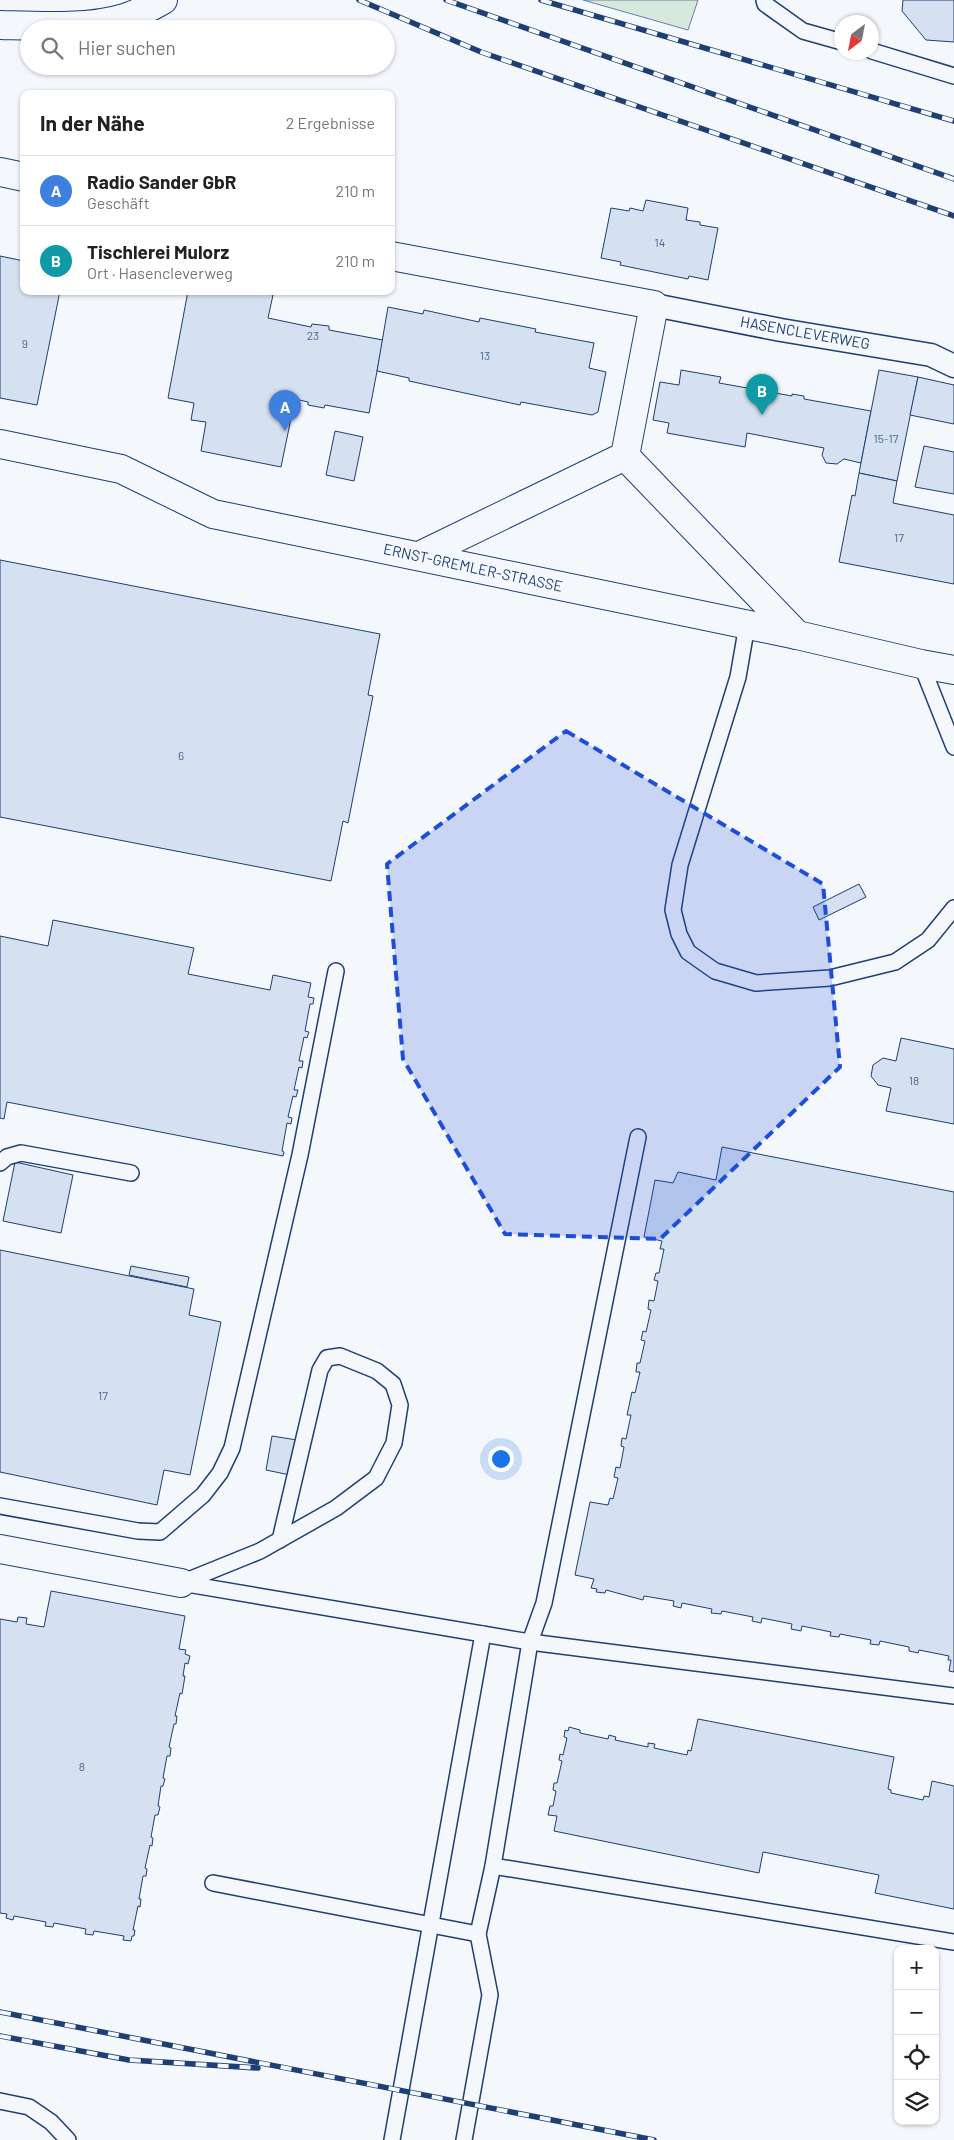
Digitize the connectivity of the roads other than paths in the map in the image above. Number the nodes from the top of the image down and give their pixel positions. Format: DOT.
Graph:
graph roads {
  1 [pos="163,0"];
  2 [pos="764,0"];
  3 [pos="111,20"];
  4 [pos="0,26"];
  5 [pos="20,26"];
  6 [pos="834,40"];
  7 [pos="879,53"];
  8 [pos="954,76"];
  9 [pos="0,172"];
  10 [pos="20,176"];
  11 [pos="395,257"];
  12 [pos="654,304"];
  13 [pos="954,366"];
  14 [pos="0,444"];
  15 [pos="625,456"];
  16 [pos="419,556"];
  17 [pos="747,624"];
  18 [pos="798,635"];
  19 [pos="921,664"];
  20 [pos="954,670"];
  21 [pos="954,746"];
  22 [pos="954,908"];
  23 [pos="336,971"];
  24 [pos="638,1138"];
  25 [pos="0,1163"];
  26 [pos="131,1173"];
  27 [pos="0,1506"];
  28 [pos="280,1540"];
  29 [pos="0,1549"];
  30 [pos="181,1583"];
  31 [pos="482,1634"];
  32 [pos="530,1642"];
  33 [pos="954,1696"];
  34 [pos="493,1866"];
  35 [pos="213,1883"];
  36 [pos="432,1926"];
  37 [pos="478,1934"];
  38 [pos="954,1942"];
  39 [pos="0,2101"];
  40 [pos="68,2140"];
  41 [pos="392,2140"];
  42 [pos="464,2140"];
  1 -- 3 [label="street"];
  2 -- 6 [label="lane"];
  4 -- 5 [label="street"];
  7 -- 8 [label="lane"];
  9 -- 10 [label="street"];
  11 -- 12 [label="street, HASENCLEVERWEG"];
  12 -- 13 [label="street, HASENCLEVERWEG"];
  12 -- 15 [label="street"];
  14 -- 16 [label="street, ERNST-GREMLER-STRASSE"];
  15 -- 16 [label="street"];
  15 -- 18 [label="street"];
  16 -- 17 [label="street, ERNST-GREMLER-STRASSE"];
  17 -- 18 [label="street, ERNST-GREMLER-STRASSE"];
  17 -- 22 [label="lane"];
  18 -- 19 [label="street, ERNST-GREMLER-STRASSE"];
  19 -- 20 [label="street, ERNST-GREMLER-STRASSE"];
  19 -- 21 [label="lane"];
  23 -- 27 [label="lane"];
  24 -- 32 [label="lane"];
  25 -- 26 [label="lane"];
  28 -- 28 [label="lane"];
  28 -- 30 [label="lane"];
  29 -- 30 [label="street"];
  30 -- 31 [label="lane"];
  31 -- 32 [label="lane"];
  31 -- 36 [label="lane"];
  32 -- 33 [label="lane"];
  32 -- 34 [label="lane"];
  34 -- 37 [label="lane"];
  34 -- 38 [label="lane"];
  35 -- 36 [label="lane"];
  36 -- 37 [label="lane"];
  36 -- 41 [label="lane"];
  37 -- 42 [label="lane"];
  39 -- 40 [label="lane"];
}
